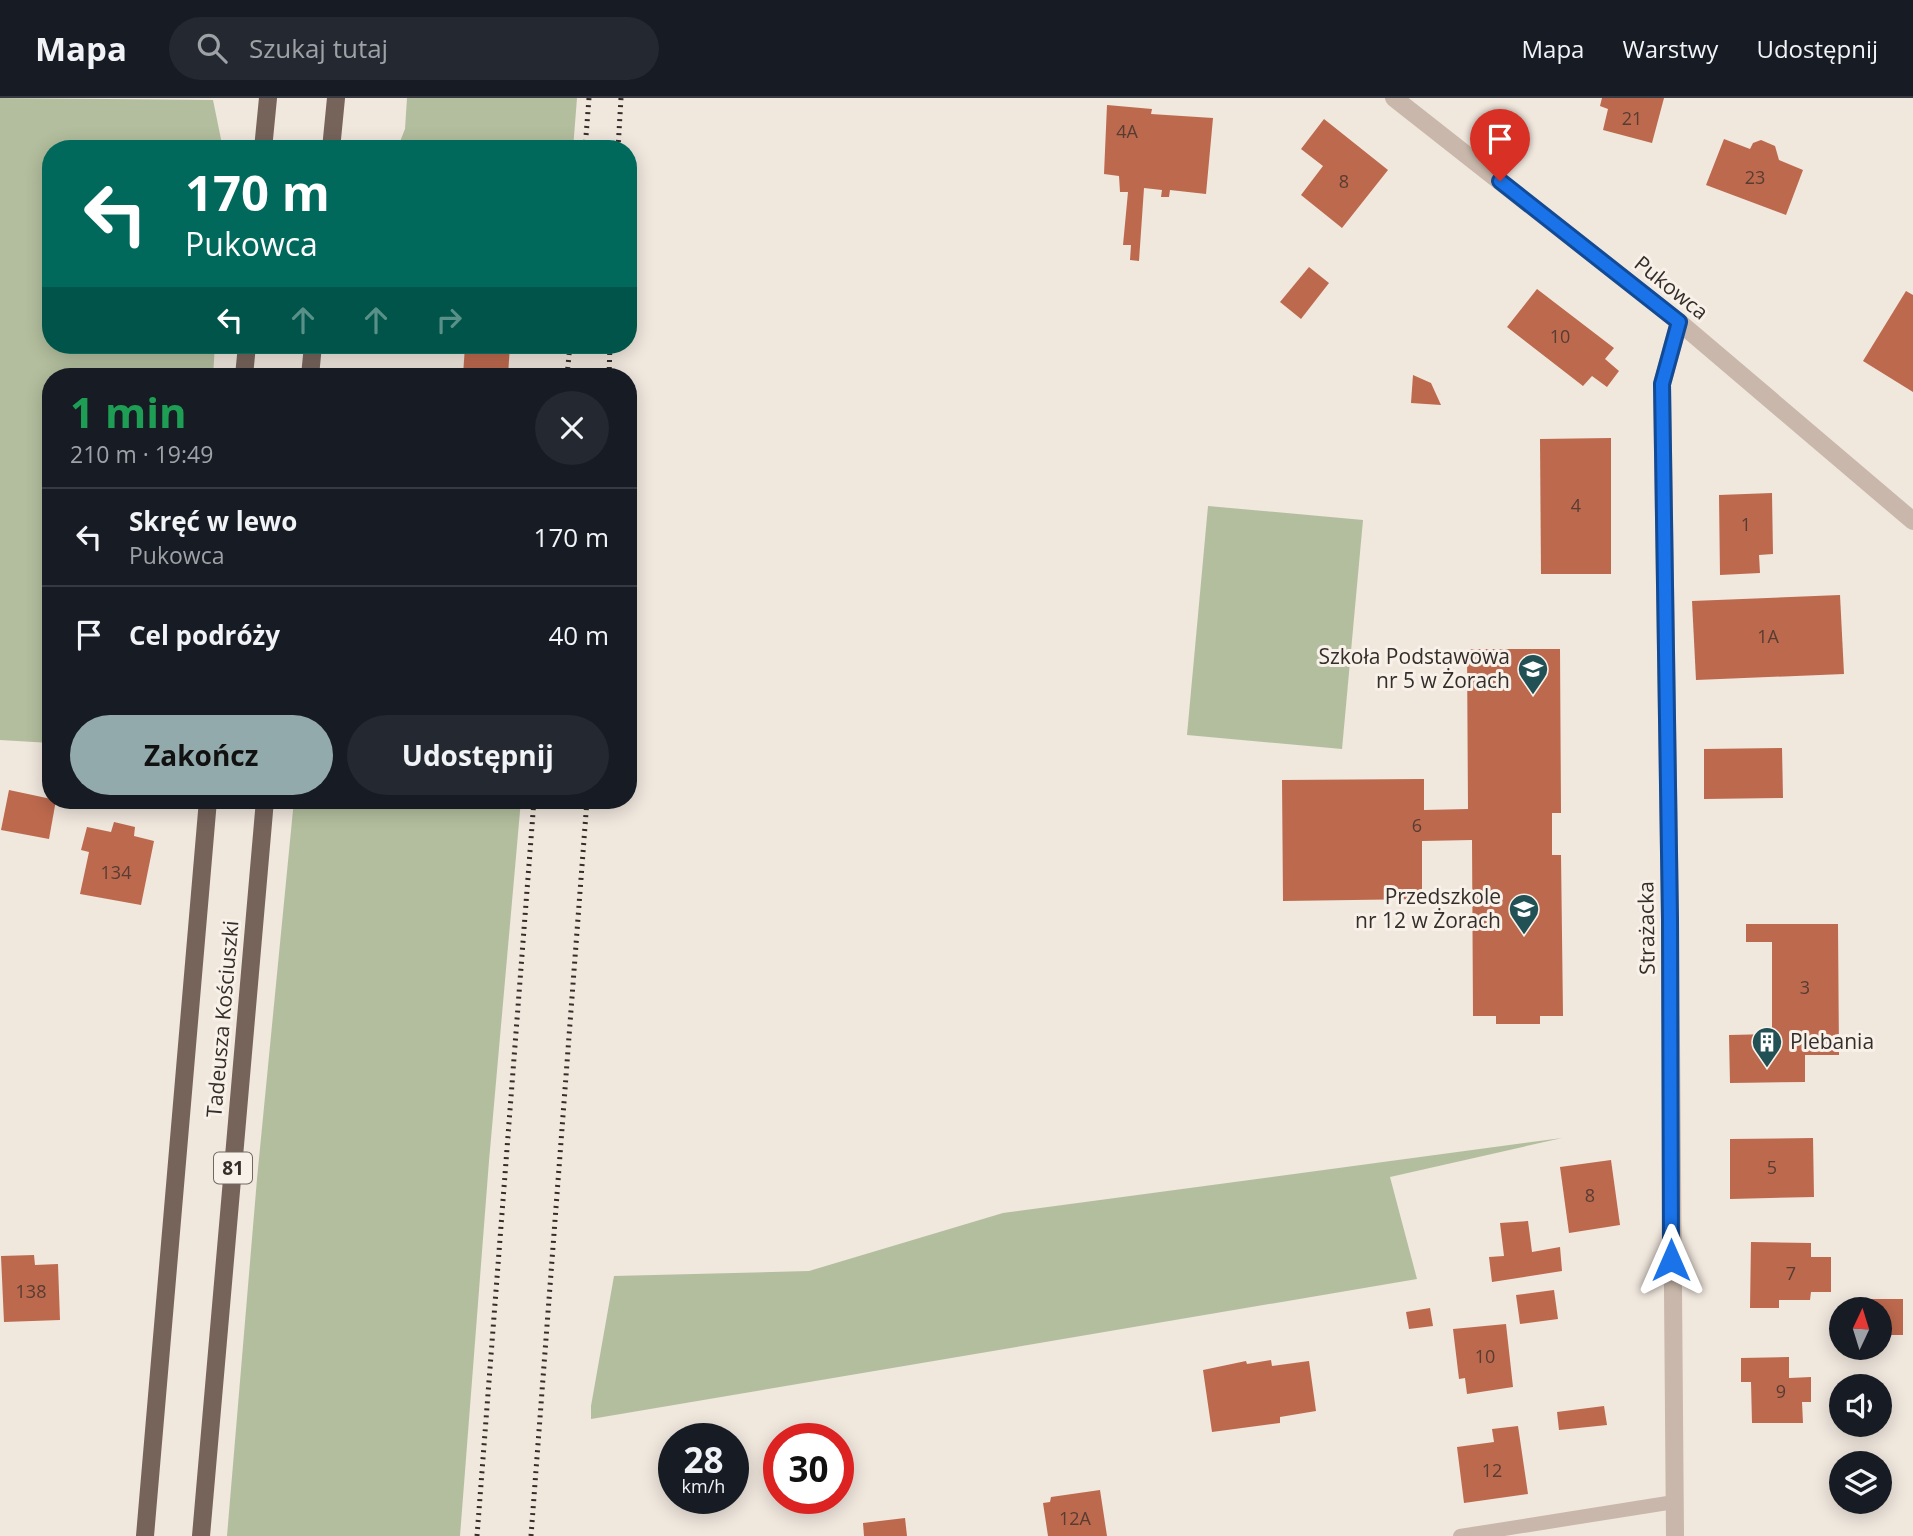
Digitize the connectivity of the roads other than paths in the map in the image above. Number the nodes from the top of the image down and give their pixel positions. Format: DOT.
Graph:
graph roads {
  1 [pos="268,98"];
  2 [pos="336,98"];
  3 [pos="1394,98"];
  4 [pos="265,140"];
  5 [pos="332,140"];
  6 [pos="1679,322"];
  7 [pos="1913,520"];
  8 [pos="207,809"];
  9 [pos="264,809"];
  10 [pos="1674,1502"];
  11 [pos="145,1536"];
  12 [pos="201,1536"];
  13 [pos="1460,1536"];
  14 [pos="1675,1536"];
  1 -- 4 [label="main road"];
  2 -- 5 [label="main road"];
  3 -- 6 [label="street, Pukowca"];
  6 -- 7 [label="street, Pukowca"];
  6 -- 10 [label="street, Strażacka"];
  8 -- 11 [label="main road, Tadeusza Kościuszki"];
  9 -- 12 [label="main road, Tadeusza Kościuszki / 81"];
  10 -- 13 [label="lane"];
  10 -- 14 [label="street, Strażacka"];
}
